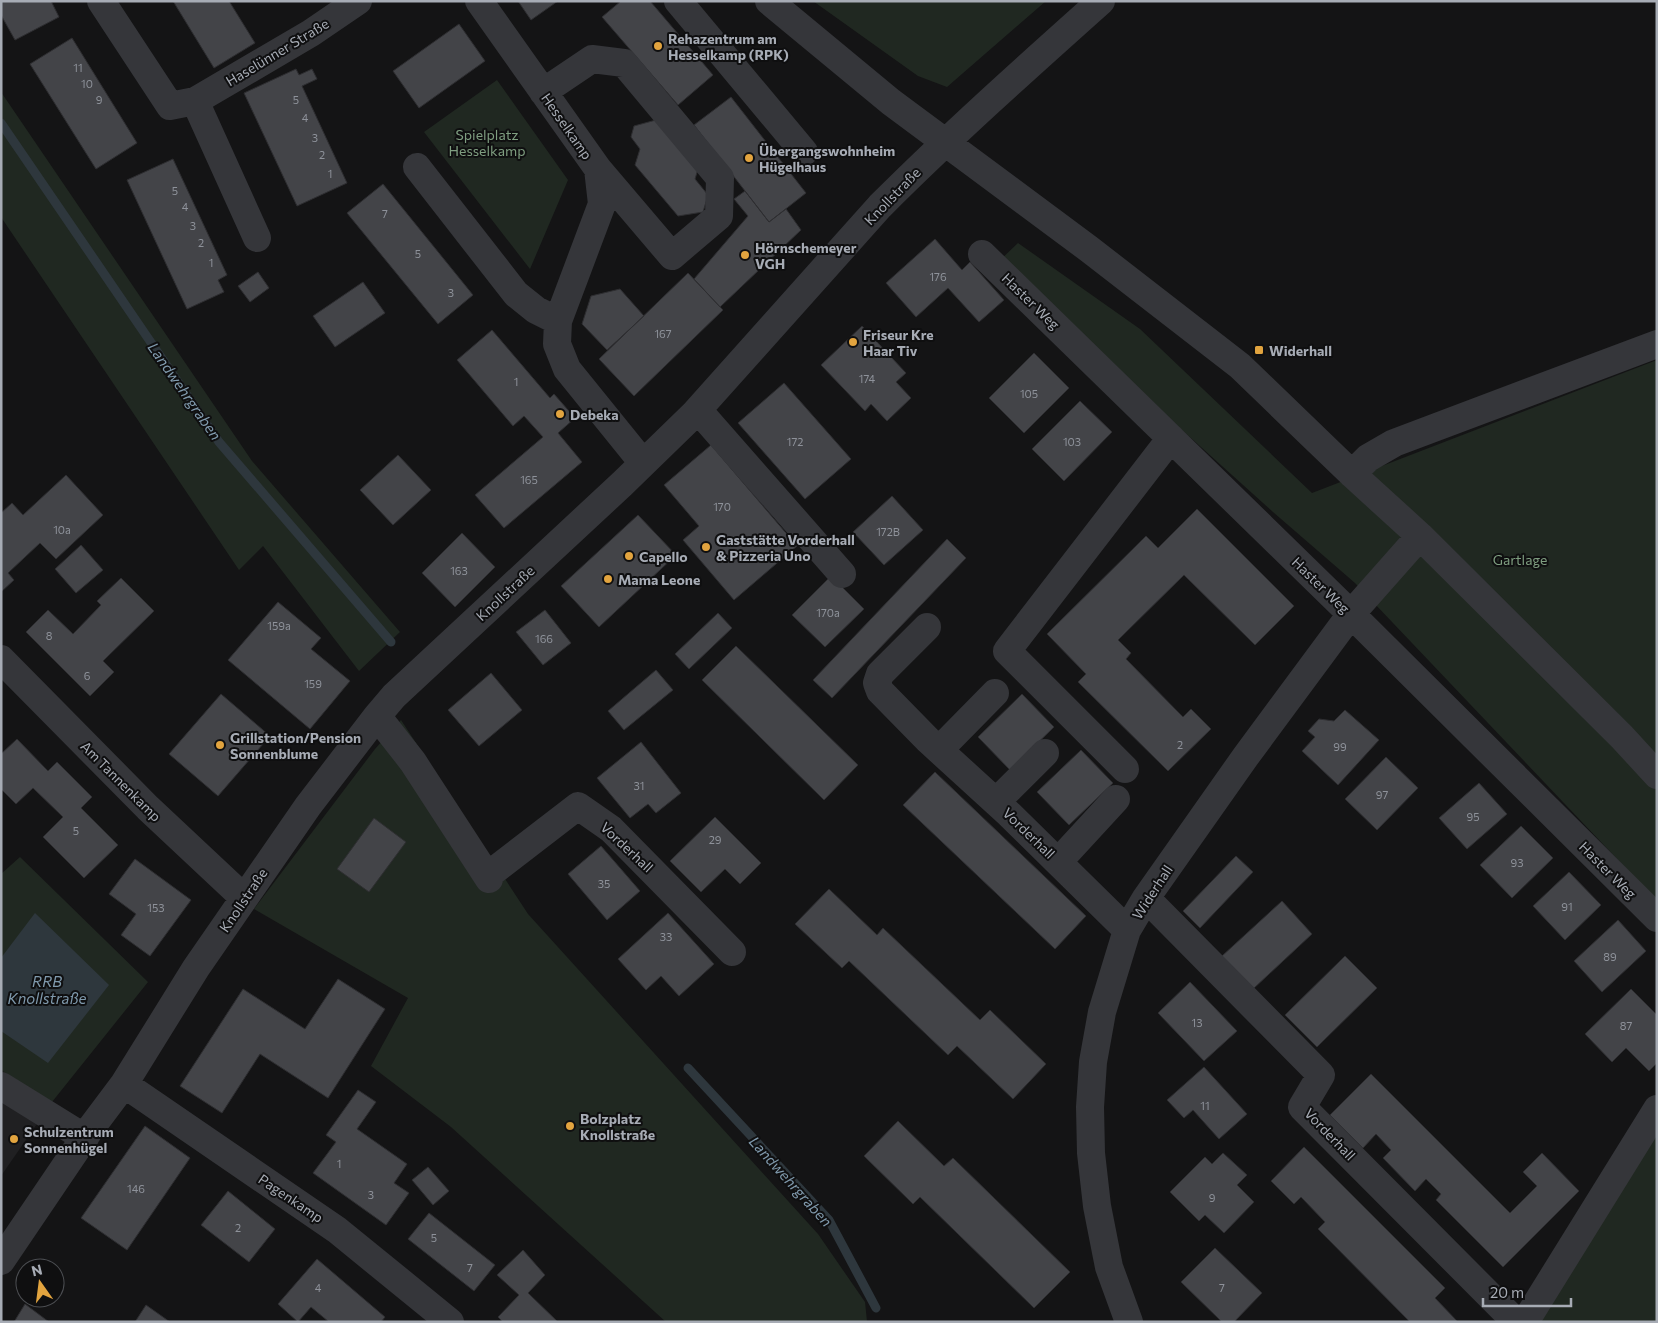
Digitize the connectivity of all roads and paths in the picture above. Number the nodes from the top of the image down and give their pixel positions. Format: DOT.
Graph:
graph roads {
  1 [pos="100,1"];
  2 [pos="358,1"];
  3 [pos="480,1"];
  4 [pos="678,1"];
  5 [pos="769,1"];
  6 [pos="1101,1"];
  7 [pos="543,92"];
  8 [pos="195,101"];
  9 [pos="946,142"];
  10 [pos="804,152"];
  11 [pos="417,167"];
  12 [pos="598,169"];
  13 [pos="257,238"];
  14 [pos="982,254"];
  15 [pos="558,321"];
  16 [pos="1657,344"];
  17 [pos="698,410"];
  18 [pos="1171,438"];
  19 [pos="643,464"];
  20 [pos="1352,474"];
  21 [pos="1420,536"];
  22 [pos="842,574"];
  23 [pos="1351,614"];
  24 [pos="928,627"];
  25 [pos="1,659"];
  26 [pos="994,693"];
  27 [pos="376,716"];
  28 [pos="933,745"];
  29 [pos="1045,753"];
  30 [pos="1125,769"];
  31 [pos="1657,775"];
  32 [pos="1116,799"];
  33 [pos="996,802"];
  34 [pos="1058,862"];
  35 [pos="244,898"];
  36 [pos="1146,898"];
  37 [pos="1657,918"];
  38 [pos="1127,930"];
  39 [pos="732,952"];
  40 [pos="124,1084"];
  41 [pos="1,1086"];
  42 [pos="1657,1109"];
  43 [pos="85,1138"];
  44 [pos="1,1261"];
  45 [pos="450,1322"];
  46 [pos="1129,1322"];
  47 [pos="1516,1322"];
  48 [pos="1525,1322"];
  1 -- 8 [label="street, Haselünner Straße"];
  2 -- 8 [label="street, Haselünner Straße"];
  3 -- 7 [label="street, Hesselkamp"];
  4 -- 10 [label="street"];
  5 -- 9 [label="street"];
  6 -- 9 [label="street, Knollstraße"];
  7 -- 12 [label="street, Hesselkamp"];
  7 -- 12 [label="street"];
  8 -- 13 [label="street"];
  9 -- 17 [label="street, Knollstraße"];
  9 -- 20 [label="street"];
  11 -- 15 [label="street"];
  12 -- 15 [label="street, Hesselkamp"];
  14 -- 18 [label="street, Haster Weg"];
  15 -- 19 [label="street, Hesselkamp"];
  16 -- 20 [label="street"];
  17 -- 19 [label="street, Knollstraße"];
  17 -- 22 [label="street"];
  18 -- 23 [label="street, Haster Weg"];
  18 -- 30 [label="street"];
  19 -- 27 [label="street, Knollstraße"];
  20 -- 21 [label="street"];
  21 -- 23 [label="street, Widerhall"];
  21 -- 31 [label="street"];
  23 -- 36 [label="street, Widerhall"];
  23 -- 37 [label="street, Haster Weg"];
  24 -- 28 [label="street, Vorderhall"];
  25 -- 35 [label="street, Am Tannenkamp"];
  26 -- 28 [label="street"];
  27 -- 35 [label="street, Knollstraße"];
  27 -- 39 [label="street, Vorderhall"];
  28 -- 33 [label="street, Vorderhall"];
  29 -- 33 [label="street"];
  32 -- 34 [label="street"];
  33 -- 34 [label="street, Vorderhall"];
  34 -- 38 [label="street, Vorderhall"];
  35 -- 40 [label="street, Knollstraße"];
  36 -- 38 [label="street, Widerhall"];
  36 -- 47 [label="street, Vorderhall"];
  38 -- 46 [label="street, Widerhall"];
  40 -- 43 [label="street, Knollstraße"];
  40 -- 45 [label="street, Pagenkamp"];
  41 -- 43 [label="street"];
  42 -- 48 [label="street"];
  43 -- 44 [label="street, Knollstraße"];
}
